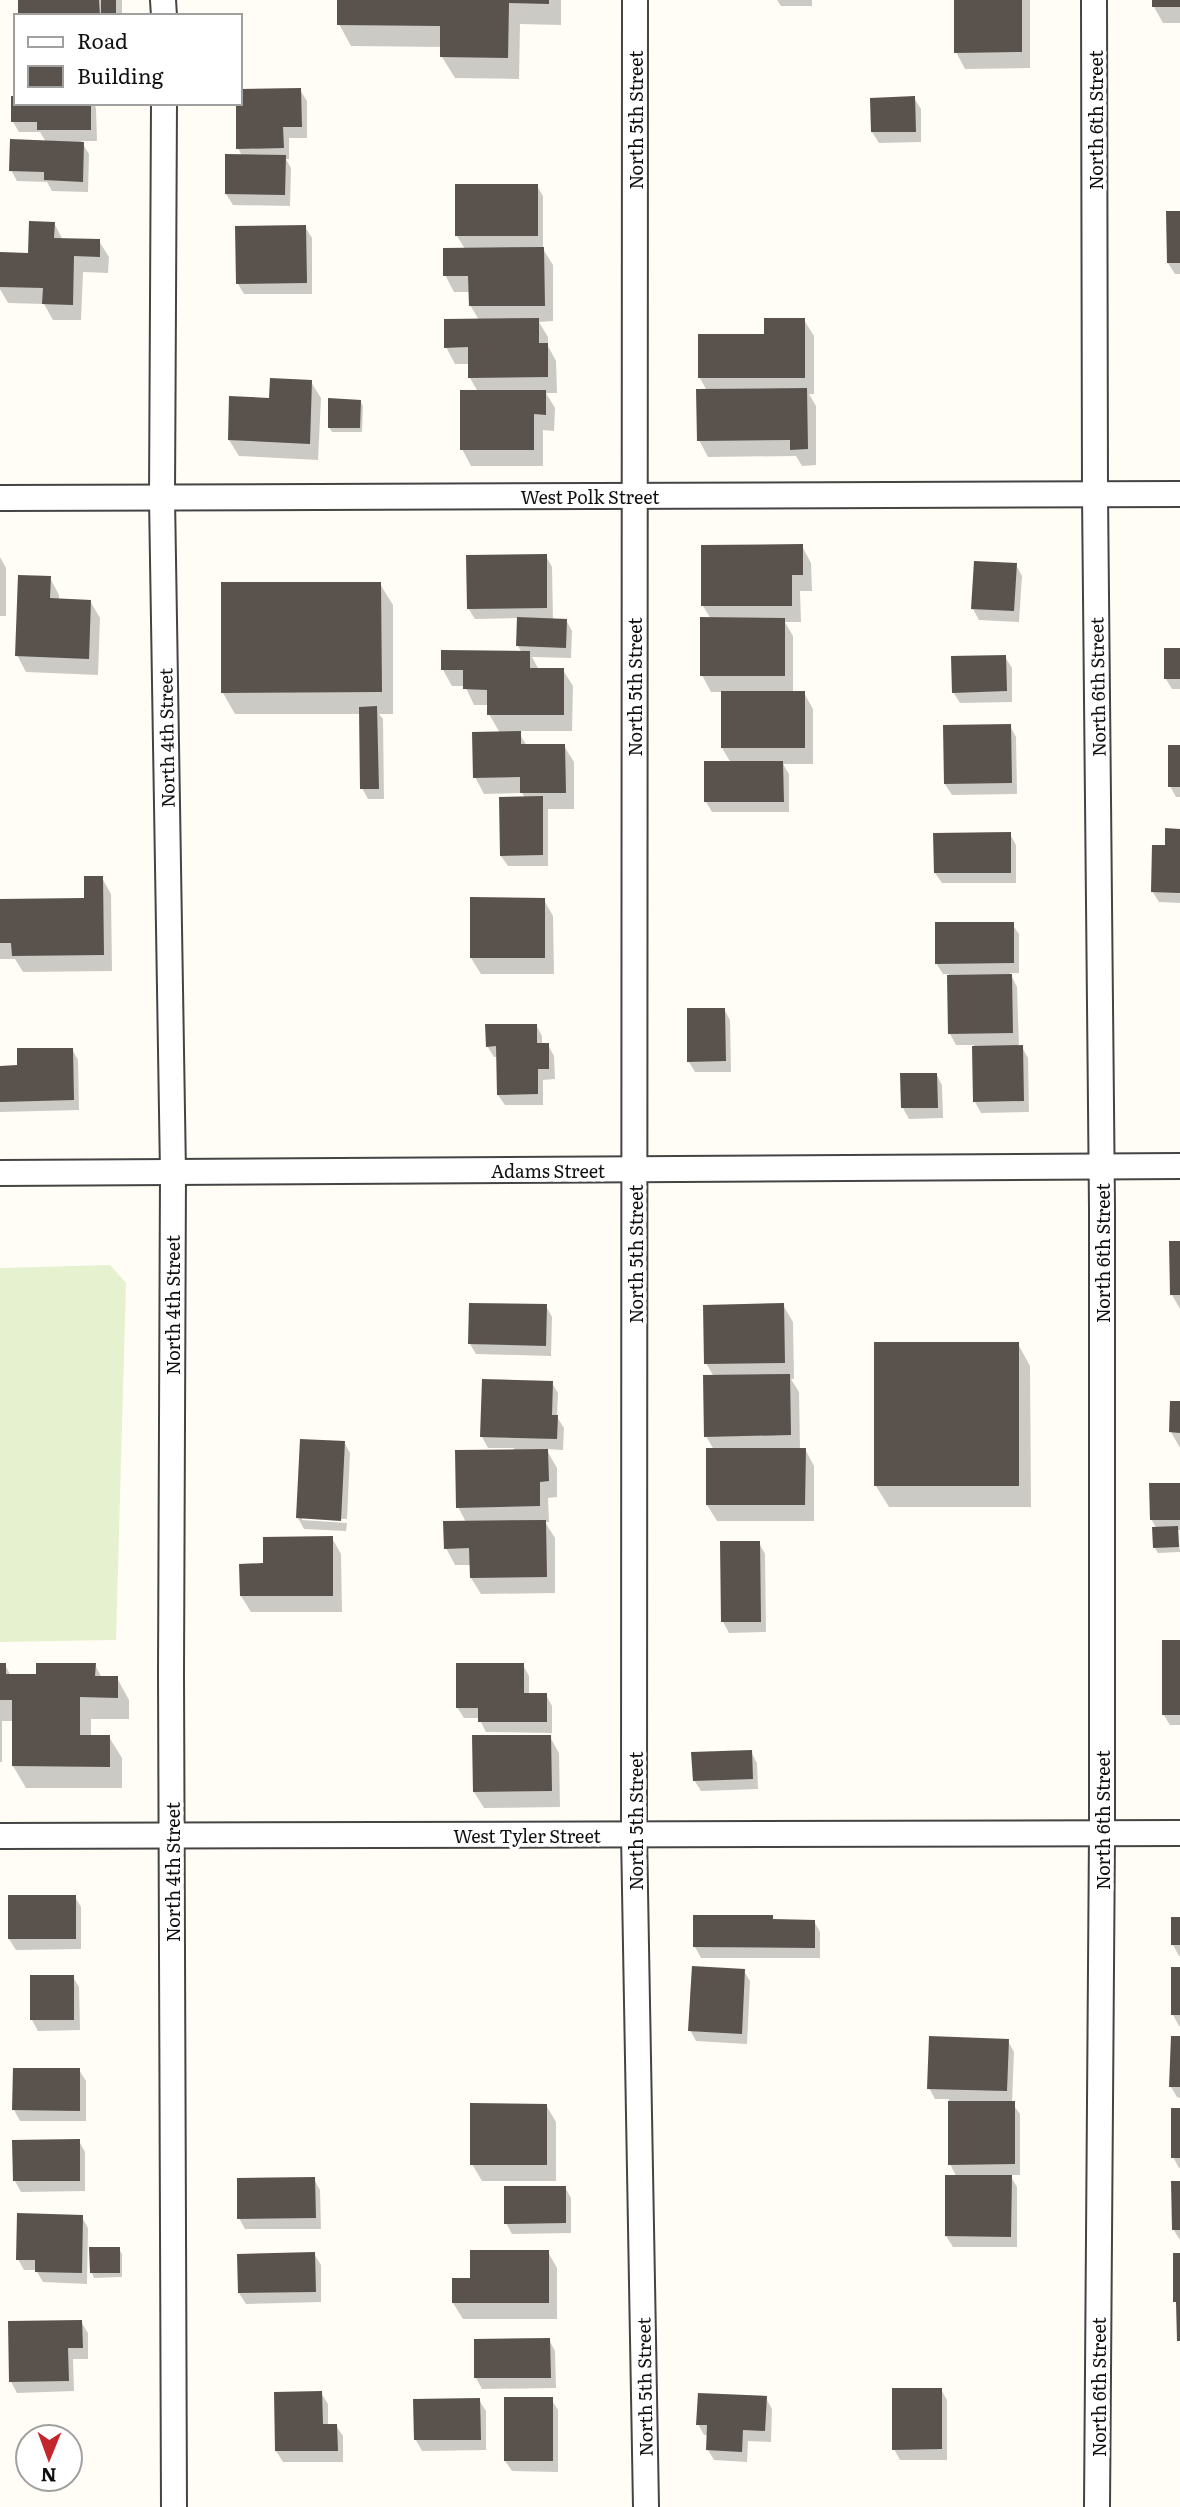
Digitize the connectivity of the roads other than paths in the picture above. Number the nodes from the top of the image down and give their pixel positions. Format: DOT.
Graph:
graph roads {
  1 [pos="635,0"];
  2 [pos="1094,0"];
  3 [pos="164,105"];
  4 [pos="1095,494"];
  5 [pos="1180,494"];
  6 [pos="634,496"];
  7 [pos="0,498"];
  8 [pos="162,498"];
  9 [pos="1180,1166"];
  10 [pos="1102,1167"];
  11 [pos="635,1170"];
  12 [pos="0,1173"];
  13 [pos="173,1173"];
  14 [pos="1102,1833"];
  15 [pos="1180,1833"];
  16 [pos="634,1835"];
  17 [pos="0,1836"];
  18 [pos="172,1836"];
  19 [pos="174,2507"];
  20 [pos="646,2507"];
  21 [pos="1097,2507"];
  1 -- 6 [label="street, North 5th Street"];
  2 -- 4 [label="street, North 6th Street"];
  3 -- 8 [label="street, North 4th Street"];
  4 -- 5 [label="street, West Polk Street"];
  4 -- 6 [label="street, West Polk Street"];
  4 -- 10 [label="street, North 6th Street"];
  6 -- 8 [label="street, West Polk Street"];
  6 -- 11 [label="street, North 5th Street"];
  7 -- 8 [label="street, West Polk Street"];
  8 -- 13 [label="street, North 4th Street"];
  9 -- 10 [label="street, Adams Street"];
  10 -- 11 [label="street, Adams Street"];
  10 -- 14 [label="street, North 6th Street"];
  11 -- 13 [label="street, Adams Street"];
  11 -- 16 [label="street, North 5th Street"];
  12 -- 13 [label="street, Adams Street"];
  13 -- 18 [label="street, North 4th Street"];
  14 -- 15 [label="street, West Tyler Street"];
  14 -- 16 [label="street, West Tyler Street"];
  14 -- 21 [label="street, North 6th Street"];
  16 -- 18 [label="street, West Tyler Street"];
  16 -- 20 [label="street, North 5th Street"];
  17 -- 18 [label="street, West Tyler Street"];
  18 -- 19 [label="street, North 4th Street"];
}
